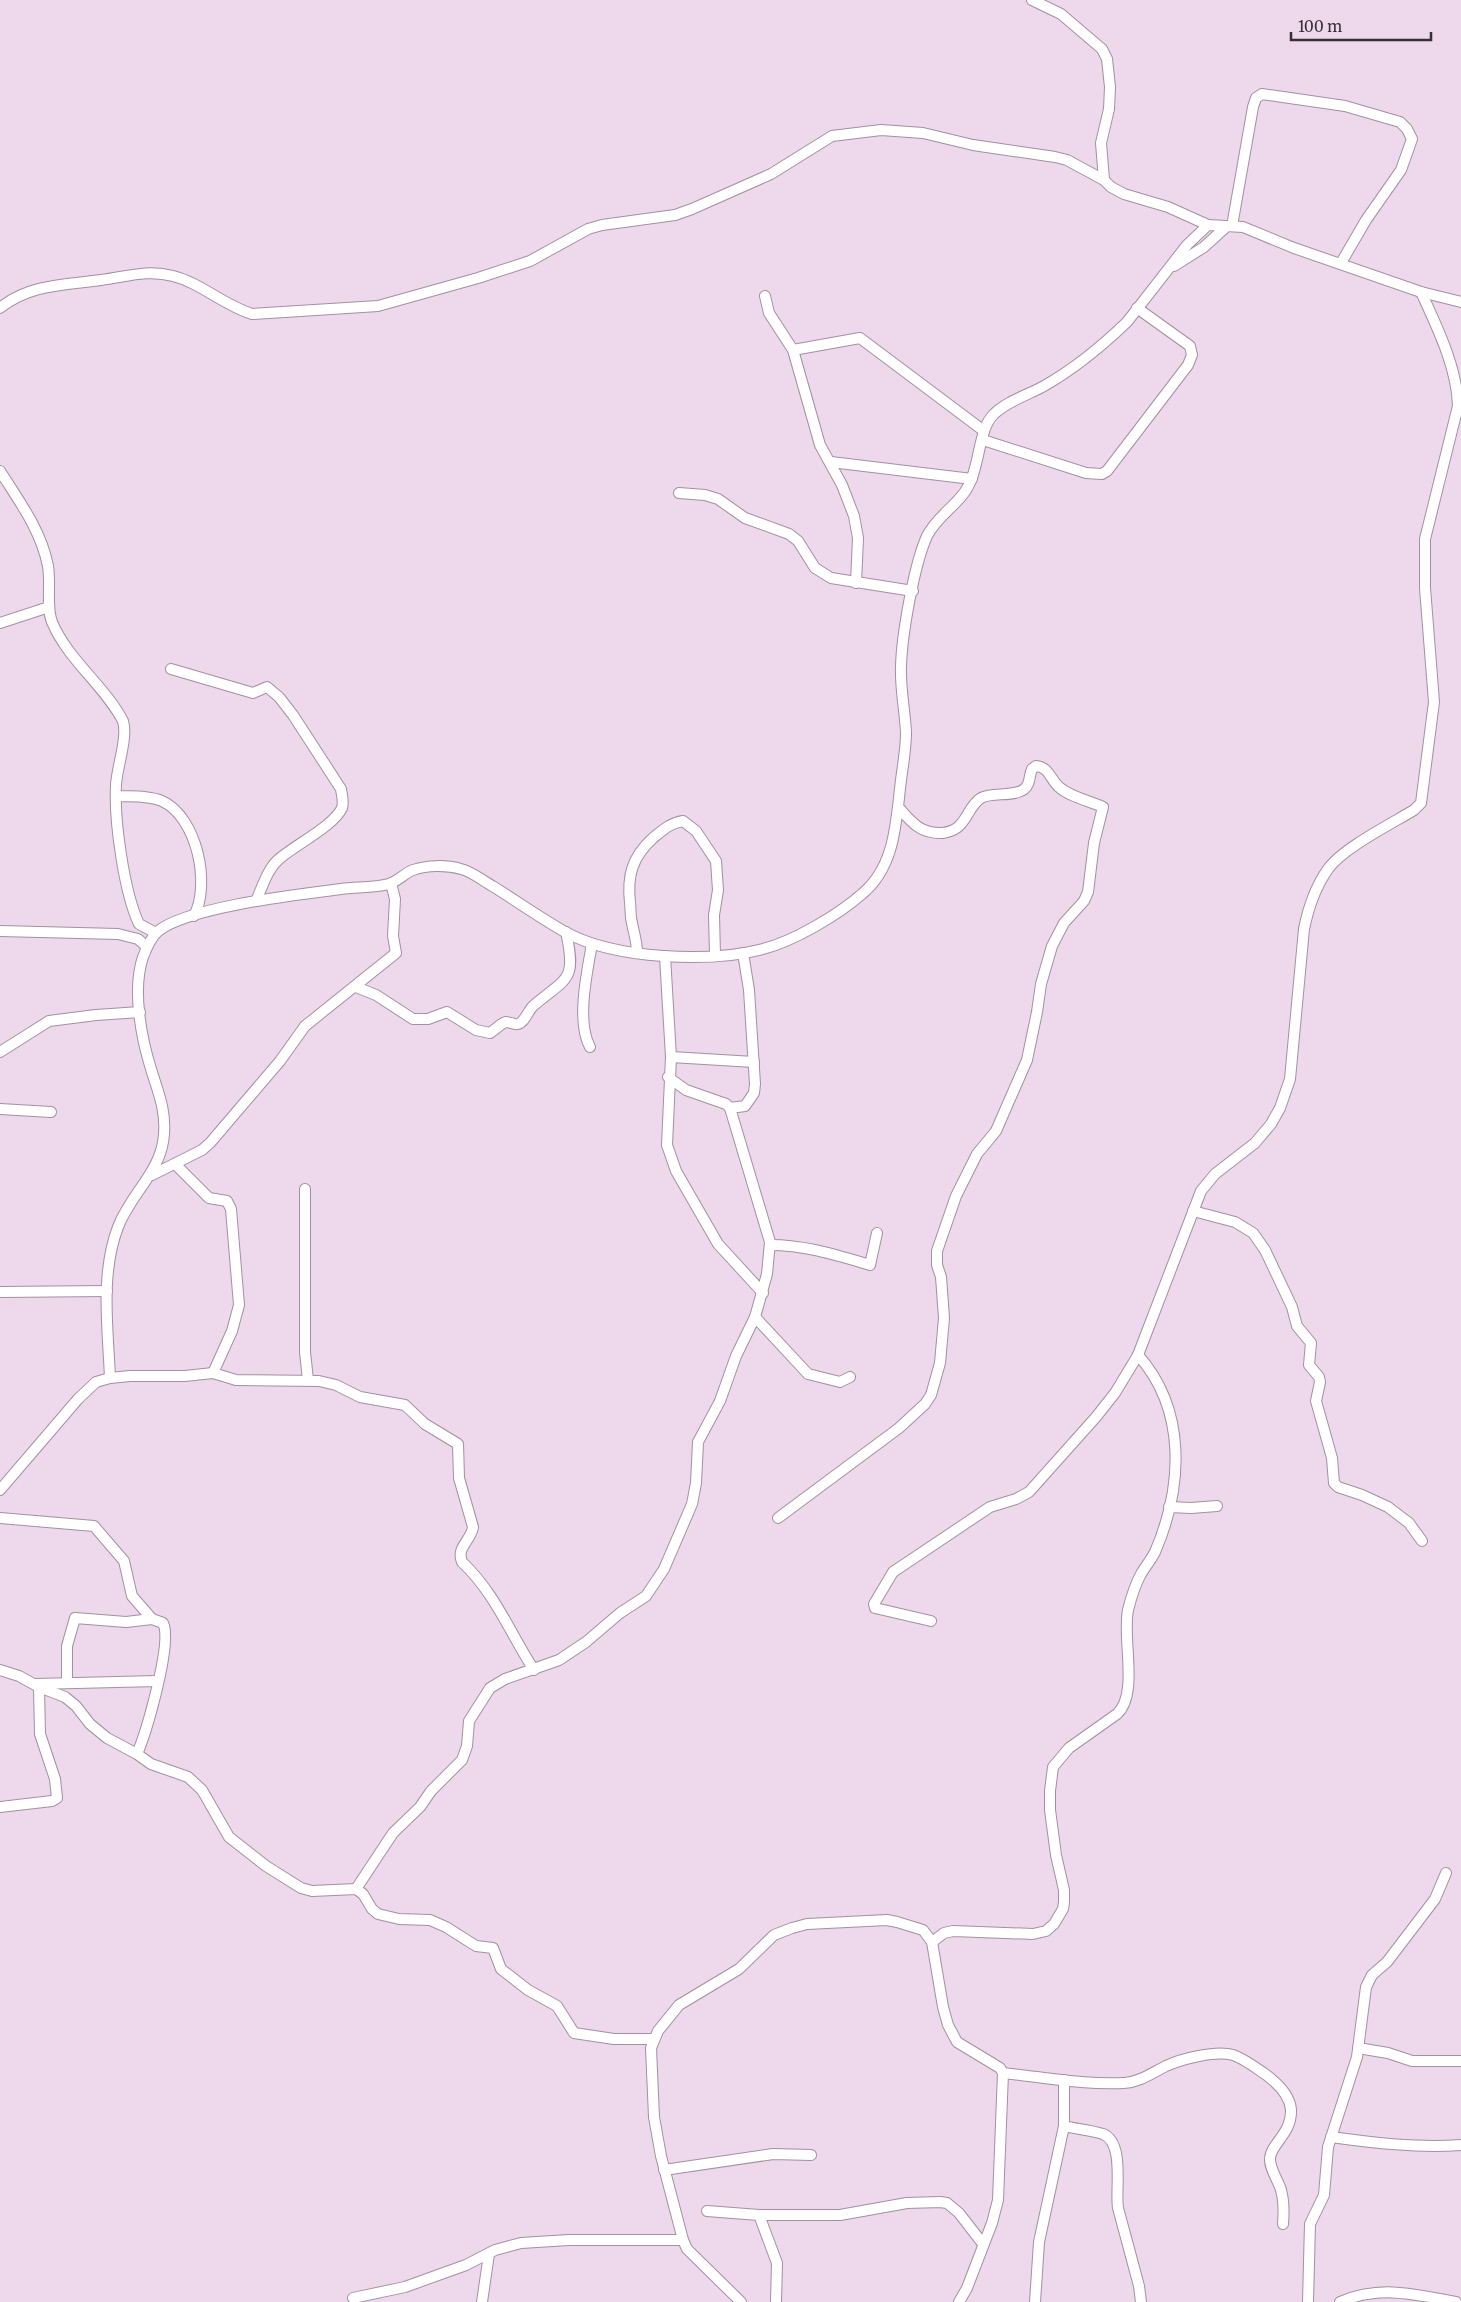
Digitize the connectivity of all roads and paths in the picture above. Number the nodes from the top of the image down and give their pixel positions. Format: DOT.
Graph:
graph roads {
  1 [pos="1032,0"];
  2 [pos="1104,180"];
  3 [pos="1208,225"];
  4 [pos="1229,226"];
  5 [pos="1341,263"];
  6 [pos="1169,270"];
  7 [pos="1421,292"];
  8 [pos="765,296"];
  9 [pos="1461,302"];
  10 [pos="0,308"];
  11 [pos="1137,308"];
  12 [pos="793,350"];
  13 [pos="984,435"];
  14 [pos="831,462"];
  15 [pos="0,472"];
  16 [pos="972,479"];
  17 [pos="679,493"];
  18 [pos="856,583"];
  19 [pos="913,591"];
  20 [pos="49,606"];
  21 [pos="0,623"];
  22 [pos="171,669"];
  23 [pos="116,796"];
  24 [pos="899,808"];
  25 [pos="391,883"];
  26 [pos="256,902"];
  27 [pos="194,916"];
  28 [pos="0,931"];
  29 [pos="566,932"];
  30 [pos="156,933"];
  31 [pos="592,944"];
  32 [pos="147,947"];
  33 [pos="637,953"];
  34 [pos="743,953"];
  35 [pos="714,955"];
  36 [pos="665,956"];
  37 [pos="356,987"];
  38 [pos="140,1012"];
  39 [pos="590,1047"];
  40 [pos="0,1052"];
  41 [pos="671,1057"];
  42 [pos="754,1062"];
  43 [pos="668,1076"];
  44 [pos="730,1108"];
  45 [pos="0,1109"];
  46 [pos="51,1112"];
  47 [pos="175,1164"];
  48 [pos="152,1175"];
  49 [pos="305,1189"];
  50 [pos="1193,1210"];
  51 [pos="877,1233"];
  52 [pos="770,1245"];
  53 [pos="107,1291"];
  54 [pos="0,1292"];
  55 [pos="763,1293"];
  56 [pos="755,1318"];
  57 [pos="1138,1355"];
  58 [pos="213,1373"];
  59 [pos="850,1377"];
  60 [pos="110,1378"];
  61 [pos="308,1380"];
  62 [pos="0,1490"];
  63 [pos="1217,1506"];
  64 [pos="1169,1507"];
  65 [pos="0,1518"];
  66 [pos="778,1518"];
  67 [pos="1422,1541"];
  68 [pos="152,1619"];
  69 [pos="931,1621"];
  70 [pos="0,1670"];
  71 [pos="534,1670"];
  72 [pos="158,1681"];
  73 [pos="67,1683"];
  74 [pos="36,1685"];
  75 [pos="137,1754"];
  76 [pos="0,1807"];
  77 [pos="1446,1874"];
  78 [pos="356,1889"];
  79 [pos="932,1942"];
  80 [pos="653,2040"];
  81 [pos="1358,2048"];
  82 [pos="1461,2051"];
  83 [pos="1458,2061"];
  84 [pos="1003,2073"];
  85 [pos="1064,2080"];
  86 [pos="1064,2126"];
  87 [pos="1331,2137"];
  88 [pos="1461,2145"];
  89 [pos="811,2155"];
  90 [pos="664,2170"];
  91 [pos="707,2211"];
  92 [pos="759,2215"];
  93 [pos="1283,2224"];
  94 [pos="683,2240"];
  95 [pos="983,2244"];
  96 [pos="489,2254"];
  97 [pos="353,2298"];
  98 [pos="482,2302"];
  99 [pos="741,2302"];
  100 [pos="776,2302"];
  101 [pos="959,2302"];
  102 [pos="1034,2302"];
  103 [pos="1141,2302"];
  104 [pos="1308,2302"];
  105 [pos="1340,2302"];
  106 [pos="1456,2302"];
  1 -- 2 [label="street"];
  2 -- 3 [label="street"];
  2 -- 10 [label="street"];
  3 -- 4 [label="street"];
  3 -- 6 [label="street"];
  4 -- 5 [label="street"];
  4 -- 5 [label="street"];
  4 -- 6 [label="street"];
  5 -- 7 [label="street"];
  6 -- 11 [label="street"];
  7 -- 9 [label="street"];
  7 -- 50 [label="street"];
  8 -- 12 [label="street"];
  11 -- 13 [label="street"];
  11 -- 13 [label="street"];
  12 -- 13 [label="street"];
  12 -- 14 [label="street"];
  13 -- 16 [label="street"];
  14 -- 16 [label="street"];
  14 -- 18 [label="street"];
  15 -- 20 [label="street"];
  16 -- 19 [label="street"];
  17 -- 18 [label="street"];
  18 -- 19 [label="street"];
  19 -- 24 [label="street"];
  20 -- 21 [label="street"];
  20 -- 23 [label="street"];
  22 -- 26 [label="street"];
  23 -- 27 [label="street"];
  23 -- 30 [label="street"];
  24 -- 34 [label="street"];
  24 -- 66 [label="street"];
  25 -- 26 [label="street"];
  25 -- 29 [label="street"];
  25 -- 37 [label="street"];
  26 -- 27 [label="street"];
  27 -- 30 [label="street"];
  28 -- 32 [label="street"];
  29 -- 31 [label="street"];
  29 -- 37 [label="street"];
  30 -- 32 [label="street"];
  31 -- 33 [label="street"];
  31 -- 39 [label="street"];
  32 -- 38 [label="street"];
  33 -- 35 [label="street"];
  33 -- 36 [label="street"];
  34 -- 35 [label="street"];
  34 -- 42 [label="street"];
  35 -- 36 [label="street"];
  36 -- 41 [label="street"];
  37 -- 47 [label="street"];
  38 -- 40 [label="street"];
  38 -- 48 [label="street"];
  41 -- 42 [label="street"];
  41 -- 43 [label="street"];
  42 -- 44 [label="street"];
  43 -- 44 [label="street"];
  43 -- 55 [label="street"];
  44 -- 52 [label="street"];
  45 -- 46 [label="street"];
  47 -- 48 [label="street"];
  47 -- 58 [label="street"];
  48 -- 53 [label="street"];
  49 -- 61 [label="street"];
  50 -- 57 [label="street"];
  50 -- 67 [label="street"];
  51 -- 52 [label="street"];
  52 -- 55 [label="street"];
  53 -- 54 [label="street"];
  53 -- 60 [label="street"];
  55 -- 56 [label="street"];
  56 -- 59 [label="street"];
  56 -- 71 [label="street"];
  57 -- 64 [label="street"];
  57 -- 69 [label="street"];
  58 -- 60 [label="street"];
  58 -- 61 [label="street"];
  60 -- 62 [label="street"];
  61 -- 71 [label="street"];
  63 -- 64 [label="street"];
  64 -- 79 [label="street"];
  65 -- 68 [label="street"];
  68 -- 72 [label="street"];
  68 -- 73 [label="street"];
  70 -- 74 [label="street"];
  71 -- 78 [label="street"];
  72 -- 73 [label="street"];
  72 -- 75 [label="street"];
  73 -- 74 [label="street"];
  74 -- 75 [label="street"];
  74 -- 76 [label="street"];
  75 -- 78 [label="street"];
  77 -- 81 [label="street"];
  78 -- 80 [label="street"];
  79 -- 80 [label="street"];
  79 -- 84 [label="street"];
  80 -- 90 [label="street"];
  81 -- 83 [label="street"];
  81 -- 87 [label="street"];
  82 -- 83 [label="street"];
  84 -- 85 [label="street"];
  84 -- 95 [label="street"];
  85 -- 86 [label="street"];
  85 -- 93 [label="street"];
  86 -- 102 [label="street"];
  86 -- 103 [label="street"];
  87 -- 88 [label="street"];
  87 -- 104 [label="street"];
  89 -- 90 [label="street"];
  90 -- 94 [label="street"];
  91 -- 92 [label="street"];
  92 -- 95 [label="street"];
  92 -- 100 [label="street"];
  94 -- 96 [label="street"];
  94 -- 99 [label="street"];
  95 -- 101 [label="street"];
  96 -- 97 [label="street"];
  96 -- 98 [label="street"];
  105 -- 106 [label="street"];
}
